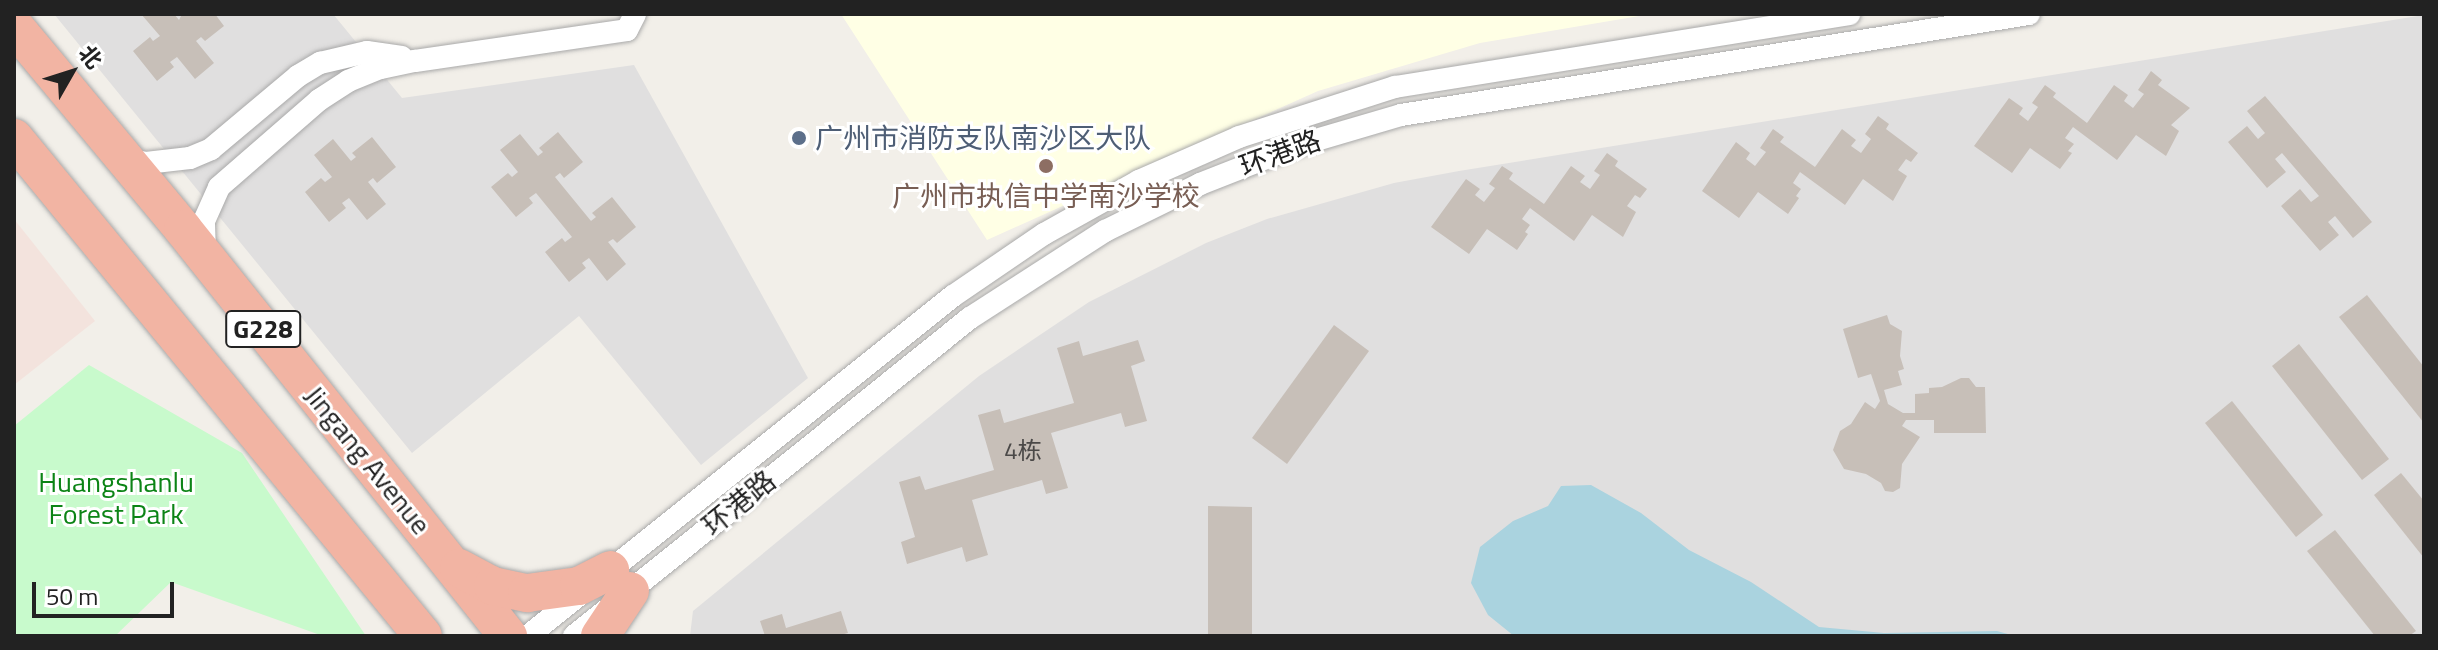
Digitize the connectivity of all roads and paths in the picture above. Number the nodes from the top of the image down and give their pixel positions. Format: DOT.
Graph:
graph roads {
  1 [pos="635,14"];
  2 [pos="1849,14"];
  3 [pos="2029,14"];
  4 [pos="14,26"];
  5 [pos="415,61"];
  6 [pos="14,138"];
  7 [pos="124,157"];
  8 [pos="205,258"];
  9 [pos="438,548"];
  10 [pos="630,572"];
  11 [pos="423,636"];
  12 [pos="508,636"];
  13 [pos="528,636"];
  14 [pos="574,636"];
  15 [pos="600,636"];
  1 -- 5 [label="street"];
  2 -- 10 [label="street, 环港路"];
  3 -- 10 [label="street, 环港路"];
  4 -- 7 [label="highway, Jingang Avenue / G228"];
  5 -- 7 [label="street"];
  5 -- 8 [label="street"];
  6 -- 11 [label="highway, G228"];
  7 -- 8 [label="highway, Jingang Avenue / G228"];
  8 -- 9 [label="highway, Jingang Avenue / G228"];
  9 -- 10 [label="highway"];
  9 -- 12 [label="highway, Jingang Avenue / G228"];
  10 -- 13 [label="street, 环港路"];
  10 -- 14 [label="street, 环港路"];
  10 -- 15 [label="highway"];
}
